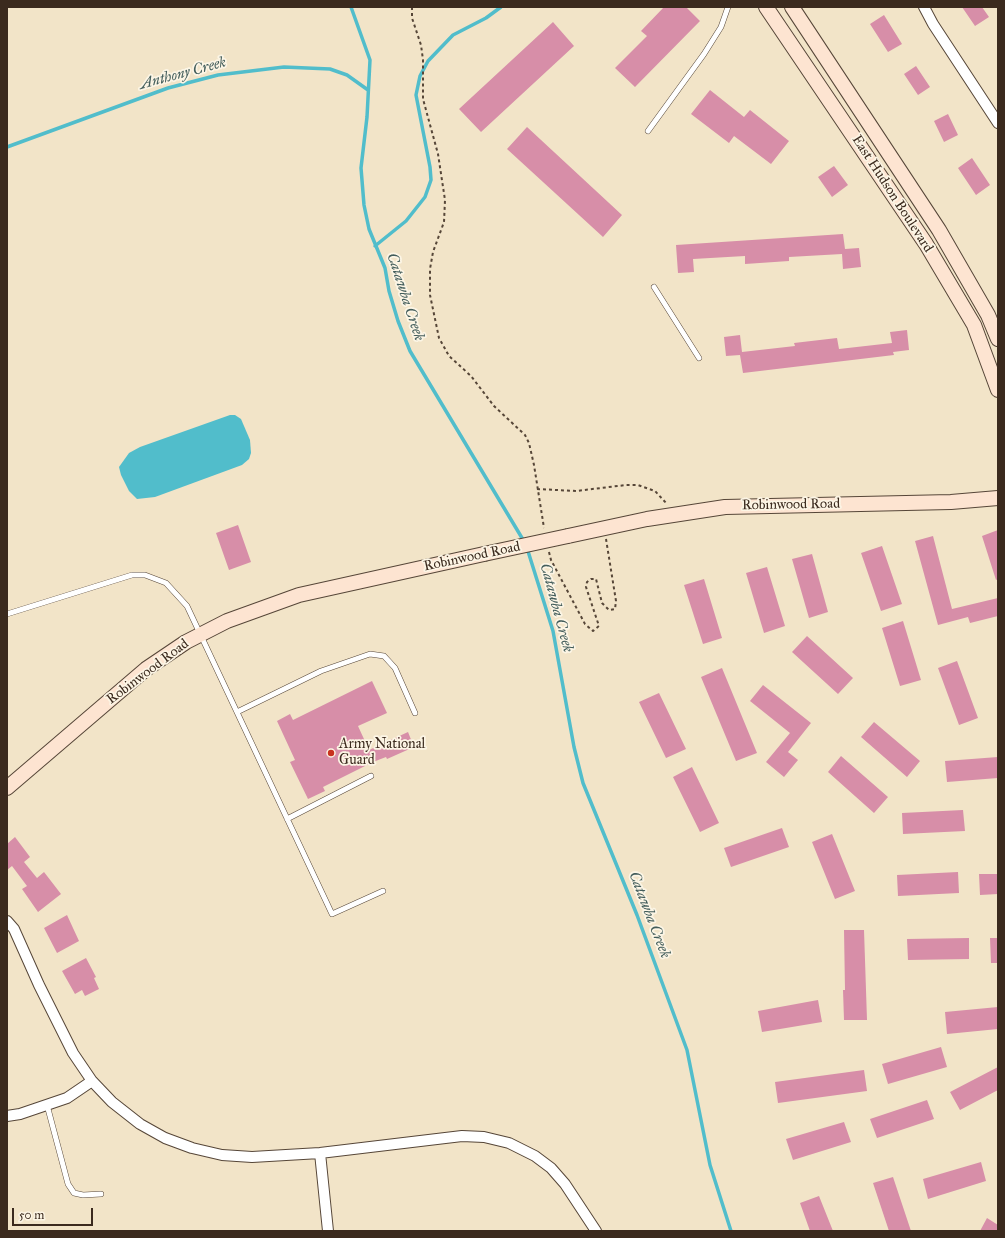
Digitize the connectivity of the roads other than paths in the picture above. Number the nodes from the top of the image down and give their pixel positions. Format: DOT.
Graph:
graph roads {
  1 [pos="728,7"];
  2 [pos="766,7"];
  3 [pos="792,7"];
  4 [pos="924,7"];
  5 [pos="998,122"];
  6 [pos="648,130"];
  7 [pos="654,287"];
  8 [pos="998,339"];
  9 [pos="699,358"];
  10 [pos="998,390"];
  11 [pos="998,498"];
  12 [pos="7,614"];
  13 [pos="200,634"];
  14 [pos="237,712"];
  15 [pos="415,712"];
  16 [pos="372,776"];
  17 [pos="7,788"];
  18 [pos="287,818"];
  19 [pos="383,891"];
  20 [pos="7,921"];
  21 [pos="92,1081"];
  22 [pos="47,1105"];
  23 [pos="7,1116"];
  24 [pos="320,1153"];
  25 [pos="101,1194"];
  26 [pos="328,1231"];
  27 [pos="596,1231"];
  1 -- 6 [label="lane"];
  2 -- 10 [label="main road, East Hudson Boulevard"];
  3 -- 8 [label="main road, East Hudson Boulevard"];
  4 -- 5 [label="street"];
  7 -- 9 [label="lane"];
  11 -- 13 [label="main road, Robinwood Road, bridge"];
  12 -- 13 [label="lane"];
  13 -- 14 [label="lane"];
  13 -- 17 [label="main road, Robinwood Road"];
  14 -- 15 [label="lane"];
  14 -- 18 [label="lane"];
  16 -- 18 [label="lane"];
  18 -- 19 [label="lane"];
  20 -- 21 [label="street"];
  21 -- 22 [label="street"];
  21 -- 24 [label="street"];
  22 -- 23 [label="street"];
  22 -- 25 [label="lane"];
  24 -- 26 [label="street"];
  24 -- 27 [label="street"];
}
